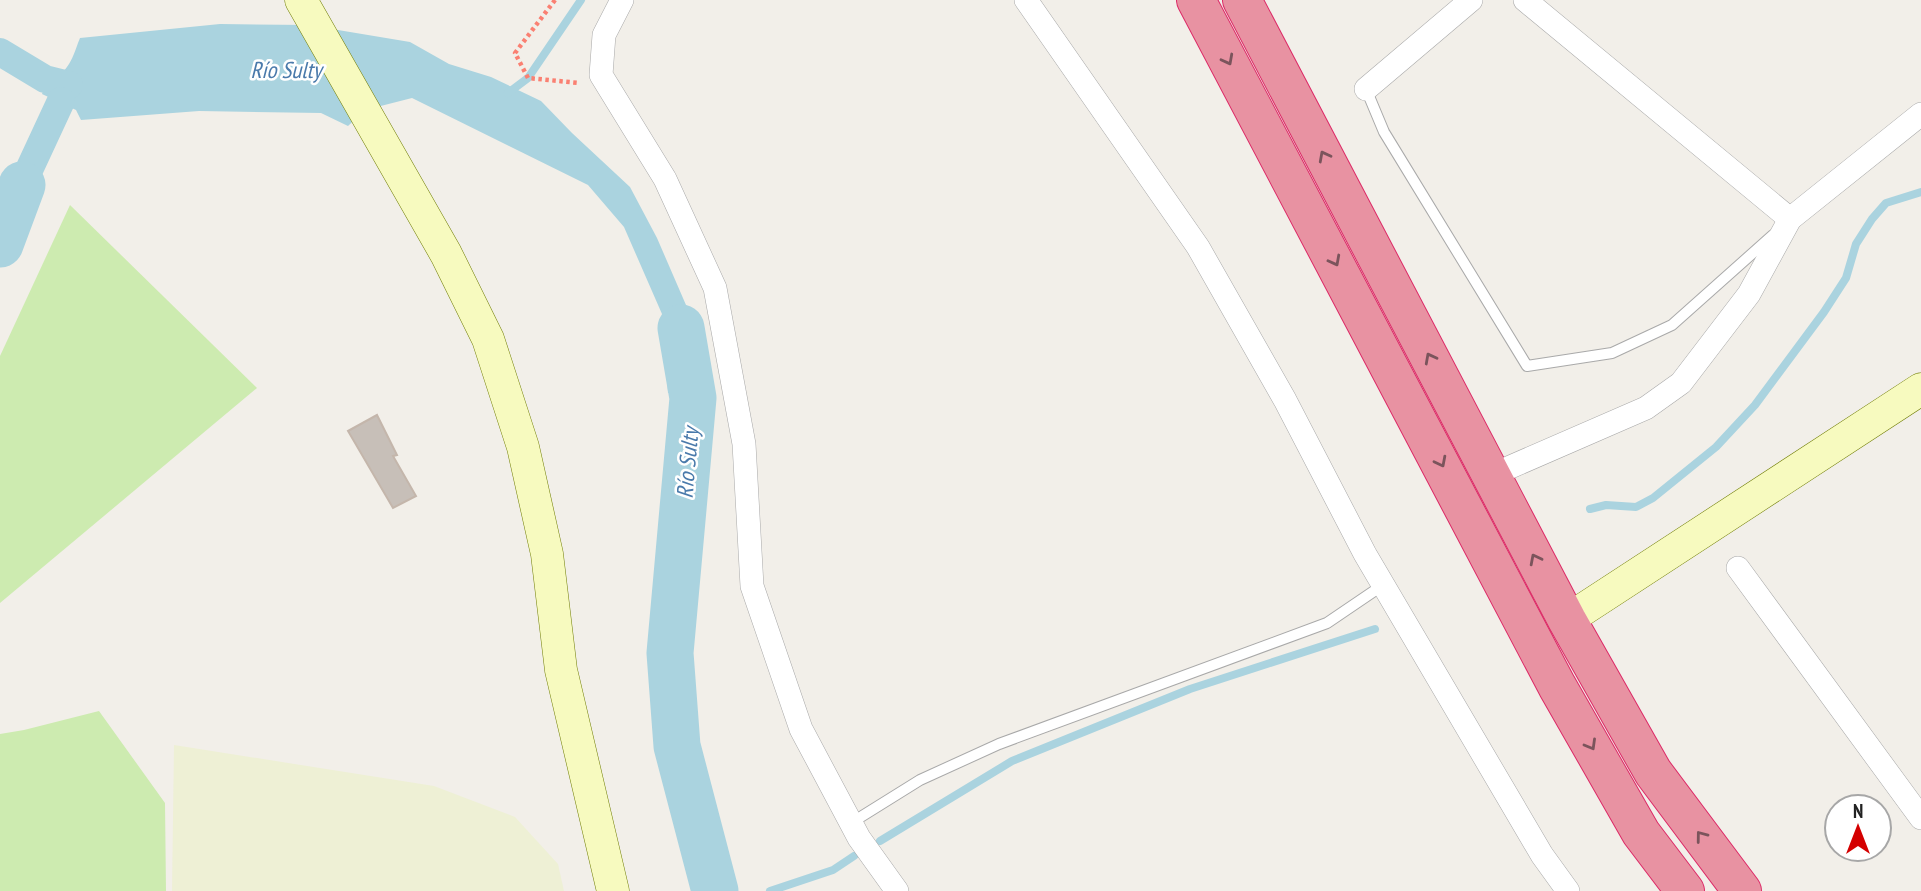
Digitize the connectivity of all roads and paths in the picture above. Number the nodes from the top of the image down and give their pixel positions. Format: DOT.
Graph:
graph roads {
  1 [pos="301,0"];
  2 [pos="555,0"];
  3 [pos="622,0"];
  4 [pos="1026,0"];
  5 [pos="1196,0"];
  6 [pos="1242,0"];
  7 [pos="1471,0"];
  8 [pos="1525,0"];
  9 [pos="601,75"];
  10 [pos="1366,89"];
  11 [pos="1921,114"];
  12 [pos="1790,219"];
  13 [pos="1921,389"];
  14 [pos="1492,475"];
  15 [pos="1738,568"];
  16 [pos="1383,585"];
  17 [pos="1567,620"];
  18 [pos="1921,817"];
  19 [pos="851,823"];
  20 [pos="613,891"];
  21 [pos="897,891"];
  22 [pos="1568,891"];
  23 [pos="1685,891"];
  24 [pos="1742,891"];
  1 -- 20 [label="street"];
  2 -- 9 [label="path"];
  3 -- 9 [label="street"];
  4 -- 16 [label="street"];
  5 -- 23 [label="highway, one-way"];
  14 -- 6 [label="highway, one-way"];
  7 -- 10 [label="street"];
  8 -- 12 [label="street"];
  9 -- 19 [label="street"];
  10 -- 12 [label="lane"];
  11 -- 12 [label="street"];
  12 -- 14 [label="street"];
  13 -- 17 [label="street"];
  17 -- 14 [label="highway, one-way"];
  15 -- 18 [label="street"];
  16 -- 19 [label="lane"];
  16 -- 22 [label="street"];
  24 -- 17 [label="highway, one-way"];
  19 -- 21 [label="street"];
}
